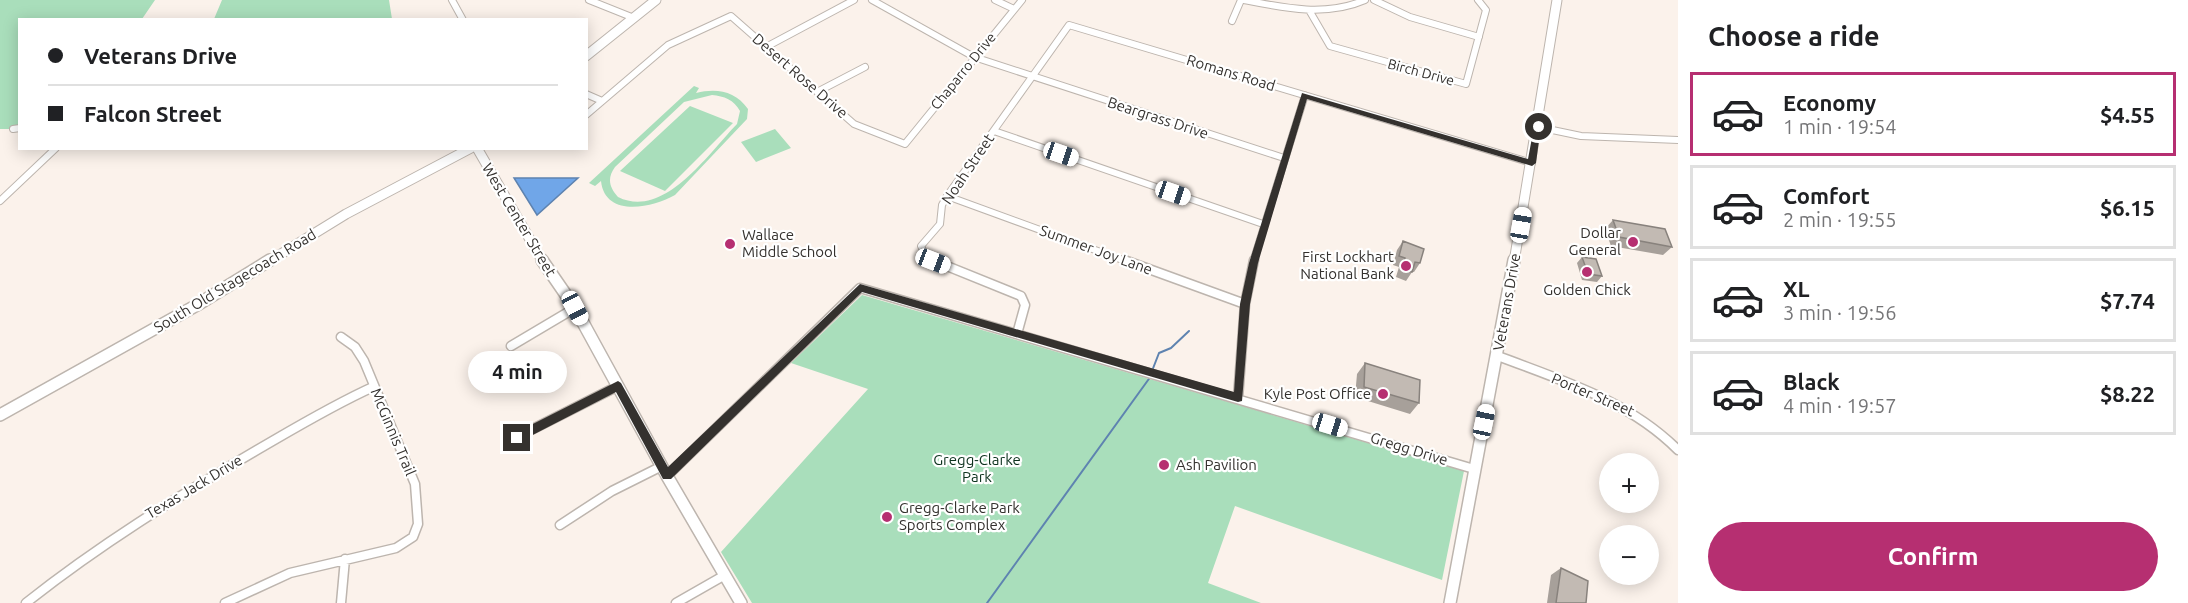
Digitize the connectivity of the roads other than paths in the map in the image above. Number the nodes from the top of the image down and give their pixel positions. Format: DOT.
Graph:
graph roads {
  1 [pos="452,0"];
  2 [pos="589,0"];
  3 [pos="656,0"];
  4 [pos="854,0"];
  5 [pos="872,0"];
  6 [pos="995,0"];
  7 [pos="1022,0"];
  8 [pos="1243,0"];
  9 [pos="1365,0"];
  10 [pos="1374,0"];
  11 [pos="1478,0"];
  12 [pos="1557,0"];
  13 [pos="1014,9"];
  14 [pos="1309,10"];
  15 [pos="462,18"];
  16 [pos="634,18"];
  17 [pos="1232,21"];
  18 [pos="1069,25"];
  19 [pos="1479,37"];
  20 [pos="766,47"];
  21 [pos="588,54"];
  22 [pos="974,57"];
  23 [pos="865,67"];
  24 [pos="1031,78"];
  25 [pos="817,92"];
  26 [pos="588,95"];
  27 [pos="1305,95"];
  28 [pos="602,100"];
  29 [pos="588,113"];
  30 [pos="1539,127"];
  31 [pos="994,131"];
  32 [pos="1678,140"];
  33 [pos="905,144"];
  34 [pos="54,150"];
  35 [pos="467,150"];
  36 [pos="478,150"];
  37 [pos="1284,158"];
  38 [pos="1532,163"];
  39 [pos="947,196"];
  40 [pos="0,201"];
  41 [pos="1263,224"];
  42 [pos="1245,304"];
  43 [pos="575,308"];
  44 [pos="1017,334"];
  45 [pos="341,337"];
  46 [pos="511,346"];
  47 [pos="1498,356"];
  48 [pos="618,386"];
  49 [pos="373,387"];
  50 [pos="1238,398"];
  51 [pos="0,415"];
  52 [pos="517,438"];
  53 [pos="1678,450"];
  54 [pos="1474,469"];
  55 [pos="664,471"];
  56 [pos="560,525"];
  57 [pos="345,559"];
  58 [pos="725,575"];
  59 [pos="26,603"];
  60 [pos="225,603"];
  61 [pos="340,603"];
  62 [pos="676,603"];
  63 [pos="741,603"];
  64 [pos="1450,603"];
  1 -- 15 [label="street"];
  2 -- 16 [label="street"];
  3 -- 16 [label="street"];
  4 -- 20 [label="street"];
  5 -- 22 [label="street"];
  6 -- 13 [label="street"];
  7 -- 13 [label="street, Chaparro Drive"];
  8 -- 14 [label="street"];
  8 -- 17 [label="street"];
  9 -- 14 [label="street"];
  10 -- 19 [label="street"];
  11 -- 19 [label="street, Birch Drive"];
  12 -- 30 [label="street, Veterans Drive"];
  13 -- 22 [label="street, Chaparro Drive"];
  14 -- 19 [label="street, Birch Drive"];
  16 -- 21 [label="street"];
  18 -- 24 [label="street, Noah Street"];
  18 -- 27 [label="street, Romans Road"];
  20 -- 25 [label="street, Desert Rose Drive"];
  20 -- 28 [label="street, Desert Rose Drive"];
  22 -- 24 [label="street, Beargrass Drive"];
  22 -- 33 [label="street, Chaparro Drive"];
  23 -- 25 [label="street"];
  24 -- 31 [label="street, Noah Street"];
  24 -- 37 [label="street, Beargrass Drive"];
  25 -- 33 [label="street, Desert Rose Drive"];
  26 -- 28 [label="street"];
  27 -- 37 [label="street"];
  27 -- 38 [label="street, Romans Road"];
  28 -- 29 [label="street"];
  30 -- 32 [label="street"];
  30 -- 38 [label="street, Veterans Drive"];
  31 -- 39 [label="street, Noah Street"];
  31 -- 41 [label="street"];
  34 -- 40 [label="street"];
  35 -- 51 [label="street, South Old Stagecoach Road"];
  36 -- 43 [label="street, West Center Street"];
  37 -- 41 [label="street"];
  38 -- 47 [label="street, Veterans Drive"];
  39 -- 42 [label="street, Summer Joy Lane"];
  39 -- 44 [label="street, Noah Street"];
  41 -- 42 [label="street"];
  42 -- 50 [label="street"];
  43 -- 46 [label="street"];
  43 -- 48 [label="street, West Center Street"];
  44 -- 50 [label="street, Gregg Drive"];
  44 -- 55 [label="street, Gregg Drive"];
  45 -- 49 [label="street, McGinnis Trail"];
  47 -- 53 [label="street, Porter Street"];
  47 -- 54 [label="street, Veterans Drive"];
  48 -- 52 [label="street"];
  48 -- 55 [label="street, West Center Street"];
  49 -- 57 [label="street, McGinnis Trail"];
  49 -- 59 [label="street, Texas Jack Drive"];
  50 -- 54 [label="street, Gregg Drive"];
  54 -- 64 [label="street, Veterans Drive"];
  55 -- 56 [label="street"];
  55 -- 58 [label="street, West Center Street"];
  57 -- 60 [label="street"];
  57 -- 61 [label="street"];
  58 -- 62 [label="street"];
  58 -- 63 [label="street, West Center Street"];
}
